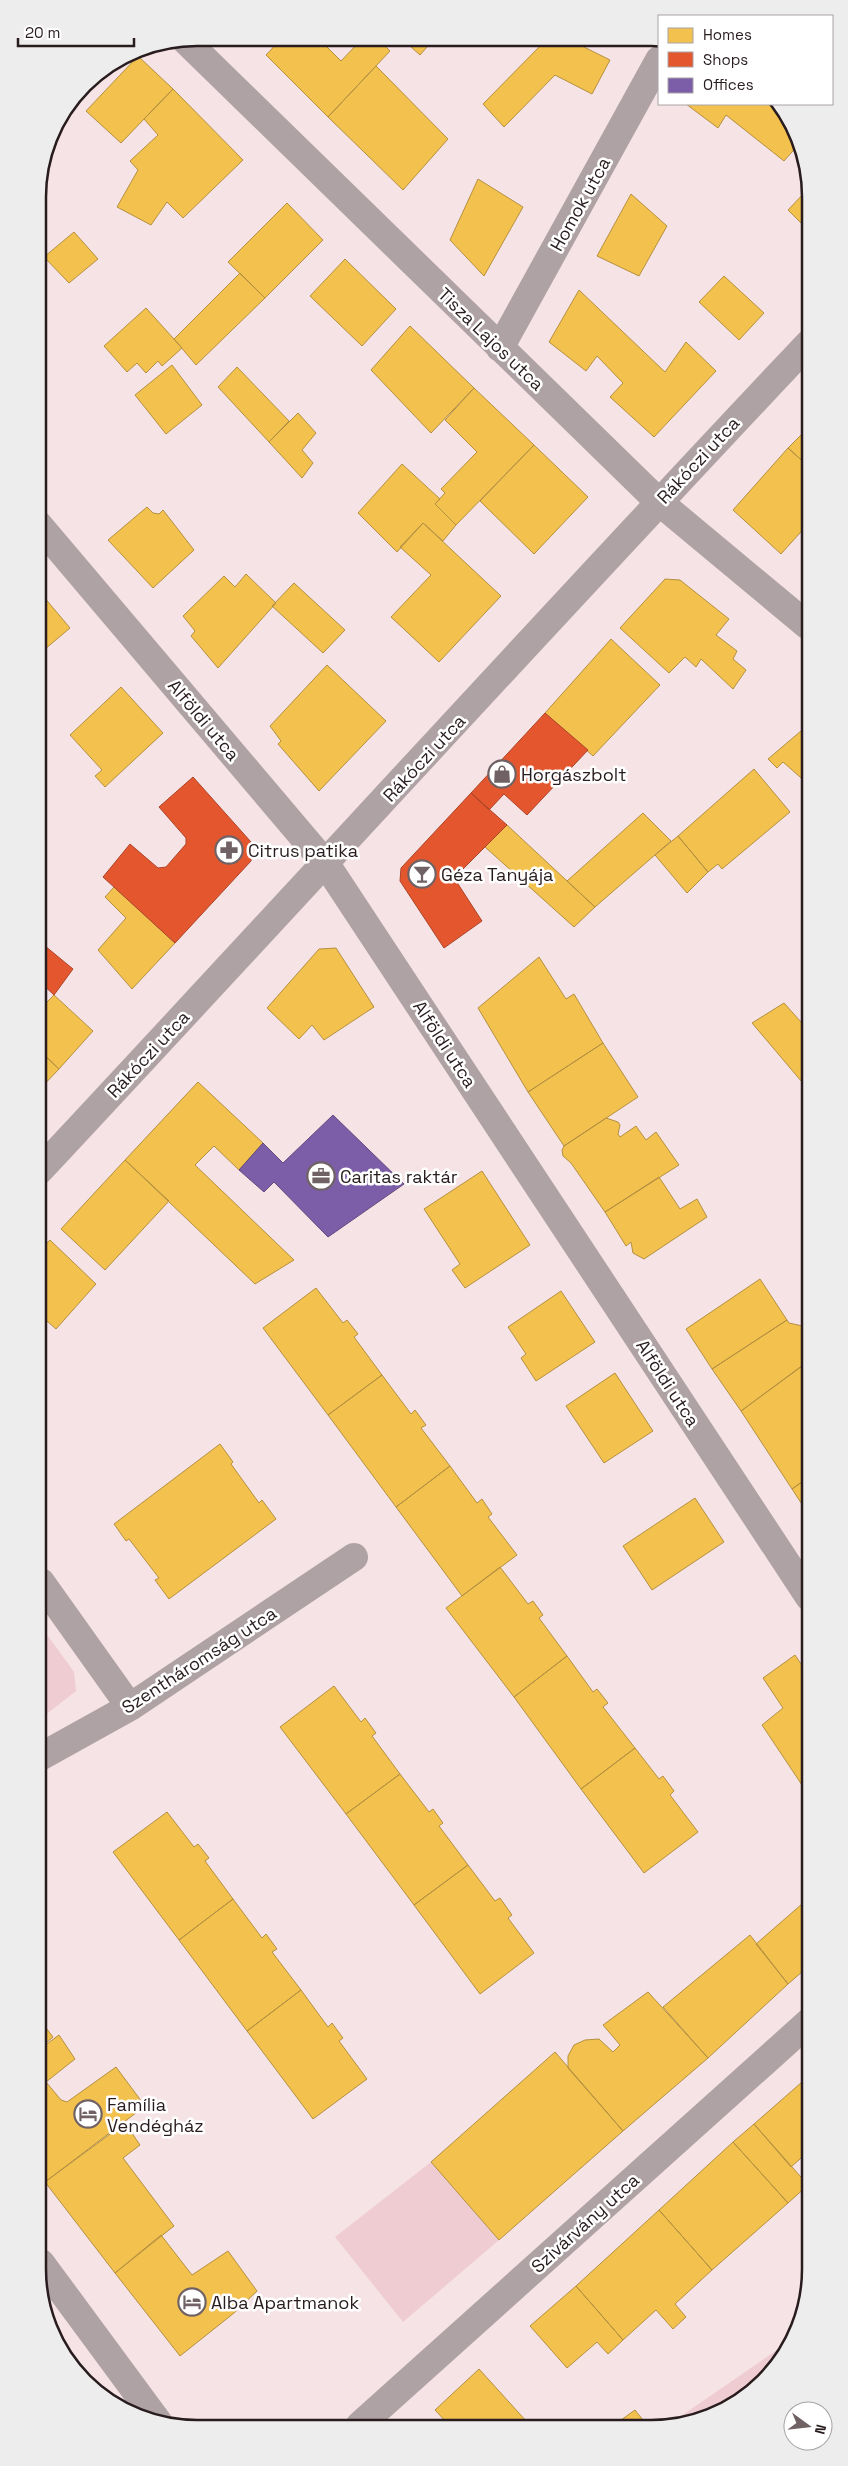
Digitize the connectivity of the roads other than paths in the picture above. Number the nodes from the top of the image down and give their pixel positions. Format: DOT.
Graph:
graph roads {
  1 [pos="192,47"];
  2 [pos="658,62"];
  3 [pos="500,348"];
  4 [pos="802,350"];
  5 [pos="659,502"];
  6 [pos="47,534"];
  7 [pos="802,621"];
  8 [pos="326,864"];
  9 [pos="47,1163"];
  10 [pos="354,1557"];
  11 [pos="801,1585"];
  12 [pos="46,1591"];
  13 [pos="130,1707"];
  14 [pos="46,1754"];
  15 [pos="801,2029"];
  16 [pos="46,2270"];
  17 [pos="151,2413"];
  18 [pos="367,2420"];
  1 -- 3 [label="street, Tisza Lajos utca"];
  2 -- 3 [label="street, Homok utca"];
  3 -- 5 [label="street, Tisza Lajos utca"];
  4 -- 5 [label="street, Rákóczi utca"];
  5 -- 7 [label="street, Tisza Lajos utca"];
  5 -- 8 [label="street, Rákóczi utca"];
  6 -- 8 [label="street, Alföldi utca"];
  8 -- 9 [label="street, Rákóczi utca"];
  8 -- 11 [label="street, Alföldi utca"];
  10 -- 13 [label="street, Szentháromság utca"];
  12 -- 13 [label="street"];
  13 -- 14 [label="street, Szentháromság utca"];
  15 -- 18 [label="street, Szivárvány utca"];
  16 -- 17 [label="street"];
}
